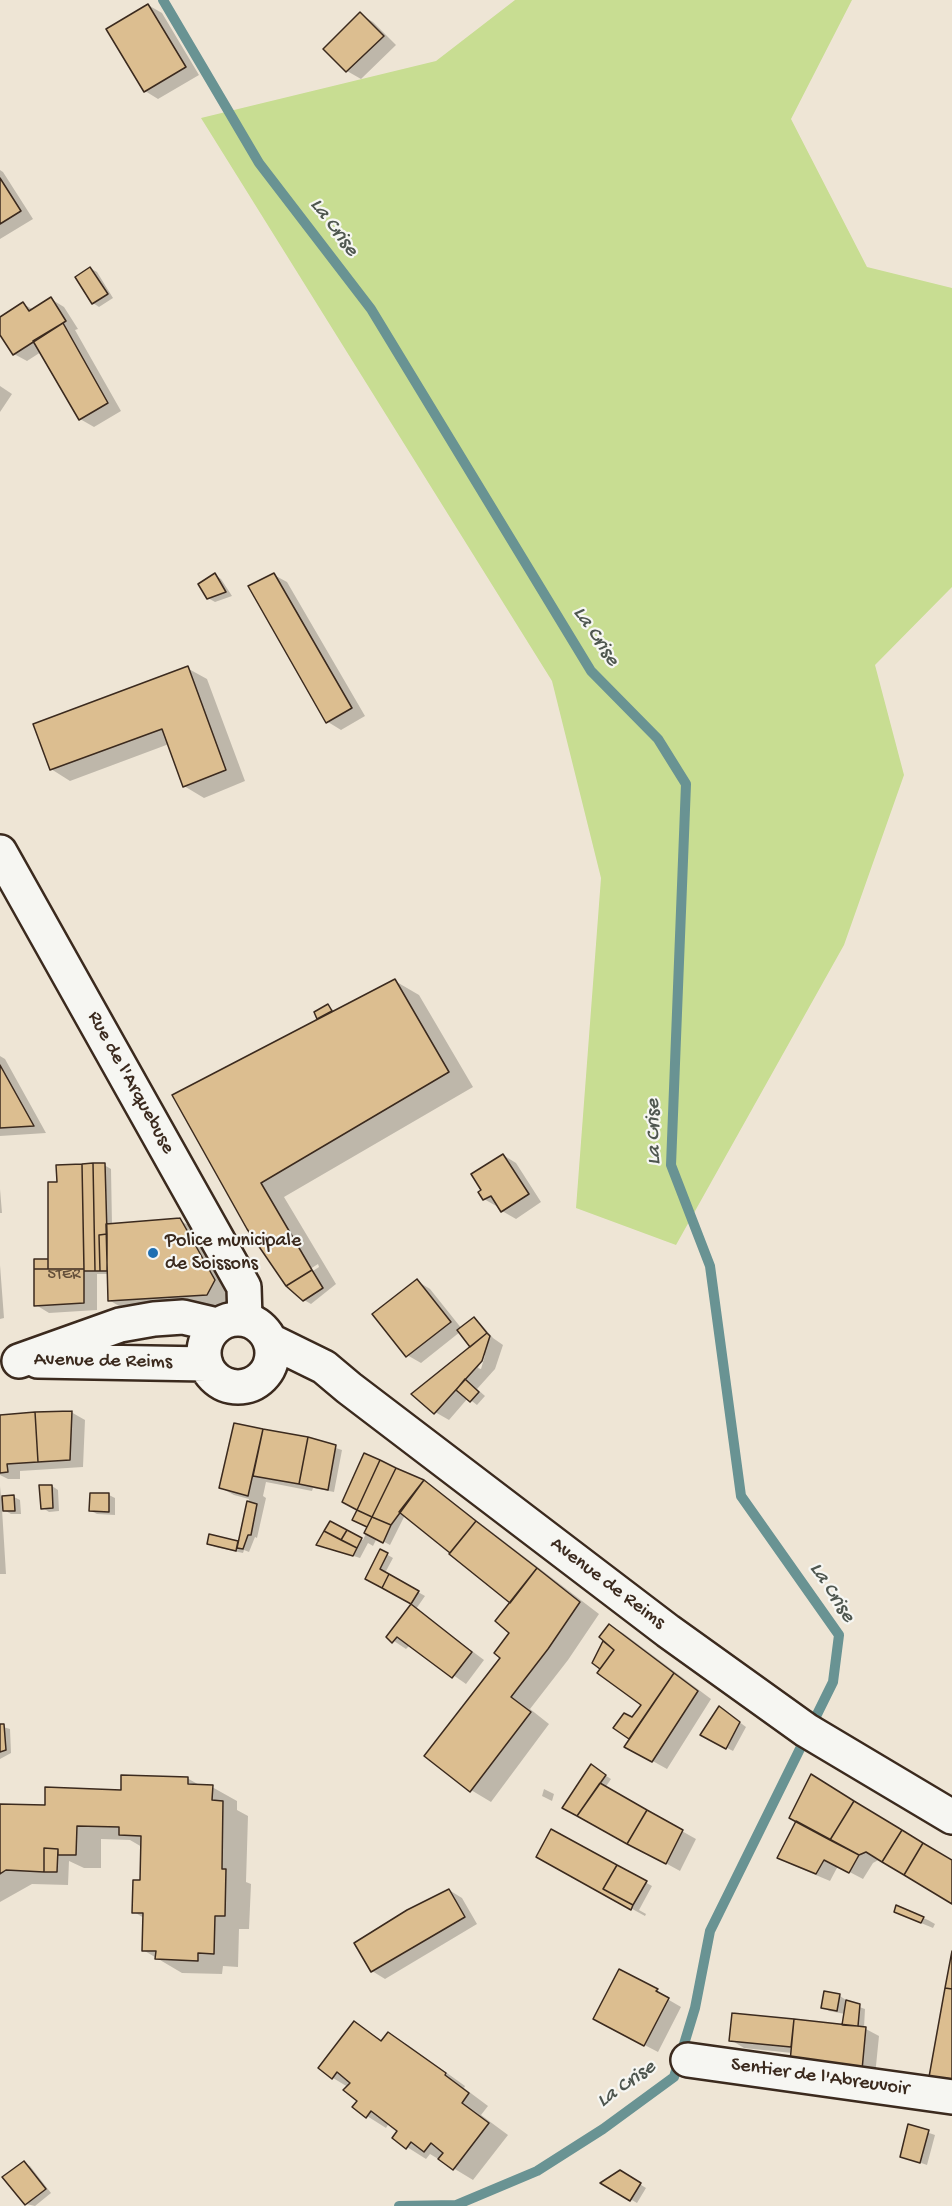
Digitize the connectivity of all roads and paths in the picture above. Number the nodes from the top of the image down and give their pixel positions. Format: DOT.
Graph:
graph roads {
  1 [pos="0,852"];
  2 [pos="231,1322"];
  3 [pos="271,1341"];
  4 [pos="9,1361"];
  5 [pos="206,1364"];
  6 [pos="266,1374"];
  7 [pos="349,1388"];
  8 [pos="952,1817"];
  9 [pos="688,2060"];
  10 [pos="952,2097"];
  1 -- 2 [label="main road, Rue de l'Arquebuse"];
  2 -- 3 [label="main road"];
  2 -- 4 [label="main road"];
  2 -- 5 [label="main road"];
  3 -- 6 [label="main road"];
  3 -- 7 [label="main road, Avenue de Reims"];
  4 -- 5 [label="main road, Avenue de Reims"];
  5 -- 6 [label="main road"];
  6 -- 7 [label="main road"];
  7 -- 8 [label="main road, Avenue de Reims"];
  9 -- 10 [label="main road, Sentier de l'Abreuvoir"];
}
